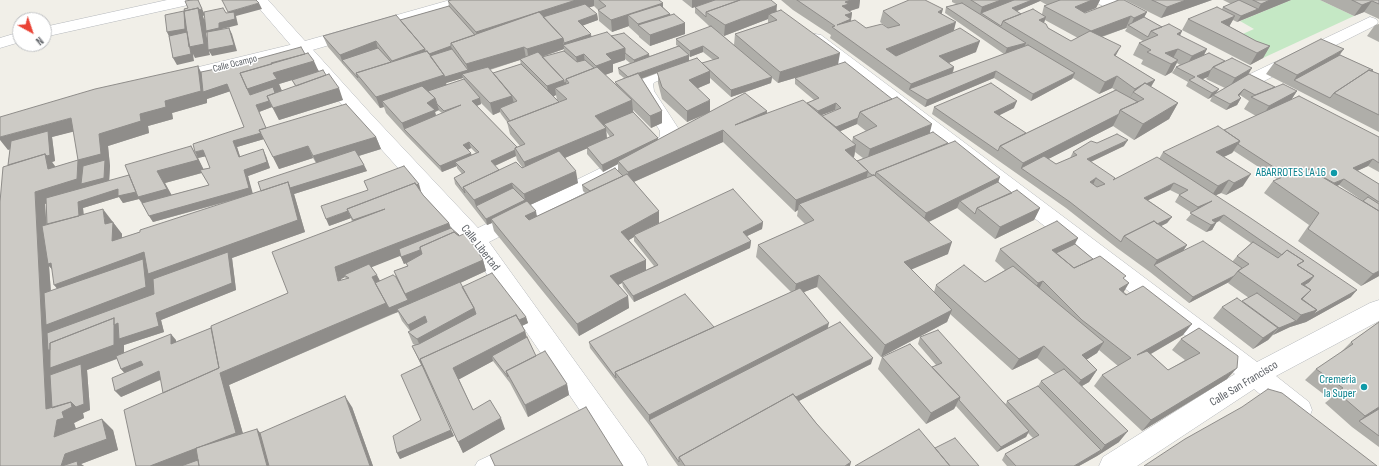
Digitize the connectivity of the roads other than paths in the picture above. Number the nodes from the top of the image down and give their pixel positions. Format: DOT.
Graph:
graph roads {
  1 [pos="188,0"];
  2 [pos="260,0"];
  3 [pos="468,0"];
  4 [pos="1103,0"];
  5 [pos="1370,22"];
  6 [pos="1152,25"];
  7 [pos="801,29"];
  8 [pos="52,30"];
  9 [pos="12,40"];
  10 [pos="0,43"];
  11 [pos="303,47"];
  12 [pos="672,69"];
  13 [pos="171,80"];
  14 [pos="1277,88"];
  15 [pos="475,239"];
  16 [pos="1379,310"];
  17 [pos="1255,375"];
  18 [pos="1315,423"];
  19 [pos="519,449"];
  20 [pos="483,466"];
  21 [pos="634,466"];
  22 [pos="1113,466"];
  1 -- 8 [label="street"];
  2 -- 11 [label="street, Calle Libertad"];
  3 -- 11 [label="street, Calle Ocampo"];
  4 -- 6 [label="street"];
  5 -- 14 [label="street"];
  7 -- 17 [label="street"];
  9 -- 10 [label="street"];
  11 -- 13 [label="street, Calle Ocampo"];
  11 -- 15 [label="street, Calle Libertad"];
  12 -- 15 [label="street"];
  15 -- 21 [label="street, Calle Libertad"];
  16 -- 17 [label="street, Calle San Francisco"];
  17 -- 18 [label="street"];
  17 -- 22 [label="street, Calle San Francisco"];
  19 -- 20 [label="lane"];
}
